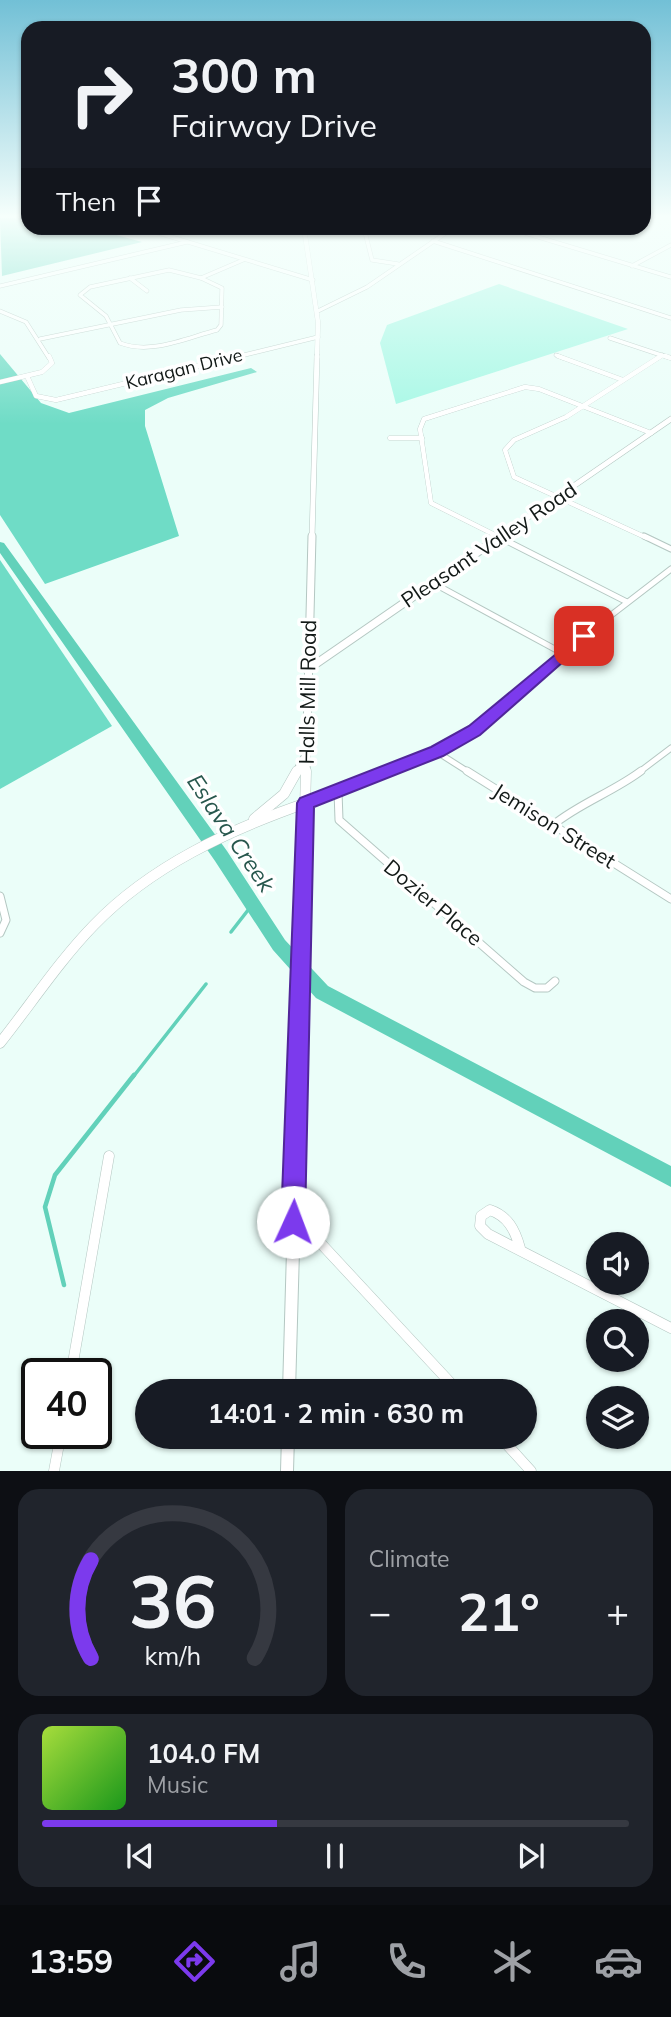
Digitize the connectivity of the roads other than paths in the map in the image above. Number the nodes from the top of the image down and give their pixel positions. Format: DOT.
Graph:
graph roads {
  1 [pos="95,287"];
  2 [pos="141,287"];
  3 [pos="219,287"];
  4 [pos="314,287"];
  5 [pos="365,287"];
  6 [pos="574,287"];
  7 [pos="146,291"];
  8 [pos="222,307"];
  9 [pos="3,311"];
  10 [pos="318,312"];
  11 [pos="671,318"];
  12 [pos="111,325"];
  13 [pos="318,337"];
  14 [pos="610,338"];
  15 [pos="41,341"];
  16 [pos="556,355"];
  17 [pos="662,355"];
  18 [pos="671,358"];
  19 [pos="27,376"];
  20 [pos="623,380"];
  21 [pos="0,382"];
  22 [pos="583,406"];
  23 [pos="671,419"];
  24 [pos="651,433"];
  25 [pos="390,438"];
  26 [pos="422,438"];
  27 [pos="558,498"];
  28 [pos="498,538"];
  29 [pos="671,549"];
  30 [pos="671,569"];
  31 [pos="433,583"];
  32 [pos="627,602"];
  33 [pos="564,654"];
  34 [pos="307,670"];
  35 [pos="671,748"];
  36 [pos="437,752"];
  37 [pos="306,755"];
  38 [pos="338,791"];
  39 [pos="306,803"];
  40 [pos="553,825"];
  41 [pos="238,832"];
  42 [pos="0,896"];
  43 [pos="671,899"];
  44 [pos="0,933"];
  45 [pos="555,981"];
  46 [pos="0,1043"];
  47 [pos="109,1156"];
  48 [pos="293,1222"];
  49 [pos="520,1248"];
  50 [pos="671,1328"];
  51 [pos="74,1358"];
  52 [pos="289,1379"];
  53 [pos="446,1379"];
  54 [pos="58,1449"];
  55 [pos="288,1449"];
  56 [pos="511,1449"];
  57 [pos="54,1471"];
  58 [pos="288,1471"];
  59 [pos="531,1471"];
  1 -- 12 [label="street"];
  2 -- 7 [label="street"];
  3 -- 8 [label="street"];
  4 -- 10 [label="street, Halls Mill Road"];
  5 -- 10 [label="street"];
  6 -- 11 [label="street"];
  8 -- 12 [label="street"];
  8 -- 12 [label="street"];
  9 -- 15 [label="street"];
  10 -- 13 [label="street, Halls Mill Road"];
  12 -- 15 [label="street"];
  13 -- 19 [label="street, Karagan Drive"];
  13 -- 34 [label="street, Halls Mill Road"];
  14 -- 17 [label="street"];
  15 -- 19 [label="street"];
  16 -- 20 [label="street"];
  17 -- 18 [label="street"];
  17 -- 20 [label="street"];
  19 -- 21 [label="street"];
  20 -- 22 [label="street"];
  22 -- 24 [label="street"];
  22 -- 26 [label="street"];
  22 -- 27 [label="street"];
  23 -- 24 [label="street, Pleasant Valley Road"];
  24 -- 27 [label="street, Pleasant Valley Road"];
  25 -- 26 [label="street"];
  26 -- 28 [label="street"];
  27 -- 28 [label="street, Pleasant Valley Road"];
  27 -- 29 [label="street"];
  28 -- 31 [label="street, Pleasant Valley Road"];
  28 -- 32 [label="street"];
  30 -- 32 [label="street"];
  31 -- 33 [label="street"];
  31 -- 34 [label="street, Pleasant Valley Road"];
  32 -- 33 [label="street"];
  33 -- 36 [label="street"];
  34 -- 37 [label="street, Halls Mill Road"];
  35 -- 40 [label="street"];
  36 -- 38 [label="street"];
  36 -- 40 [label="street, Jemison Street"];
  37 -- 39 [label="street, Halls Mill Road"];
  37 -- 41 [label="street"];
  38 -- 39 [label="street"];
  38 -- 45 [label="street, Dozier Place"];
  39 -- 41 [label="street"];
  39 -- 48 [label="street, Halls Mill Road"];
  40 -- 43 [label="street, Jemison Street"];
  41 -- 46 [label="street"];
  42 -- 44 [label="street"];
  47 -- 51 [label="street"];
  48 -- 52 [label="street, Halls Mill Road"];
  48 -- 53 [label="street"];
  49 -- 49 [label="street"];
  49 -- 50 [label="street"];
  54 -- 57 [label="street"];
  55 -- 58 [label="street"];
  56 -- 59 [label="street"];
}
